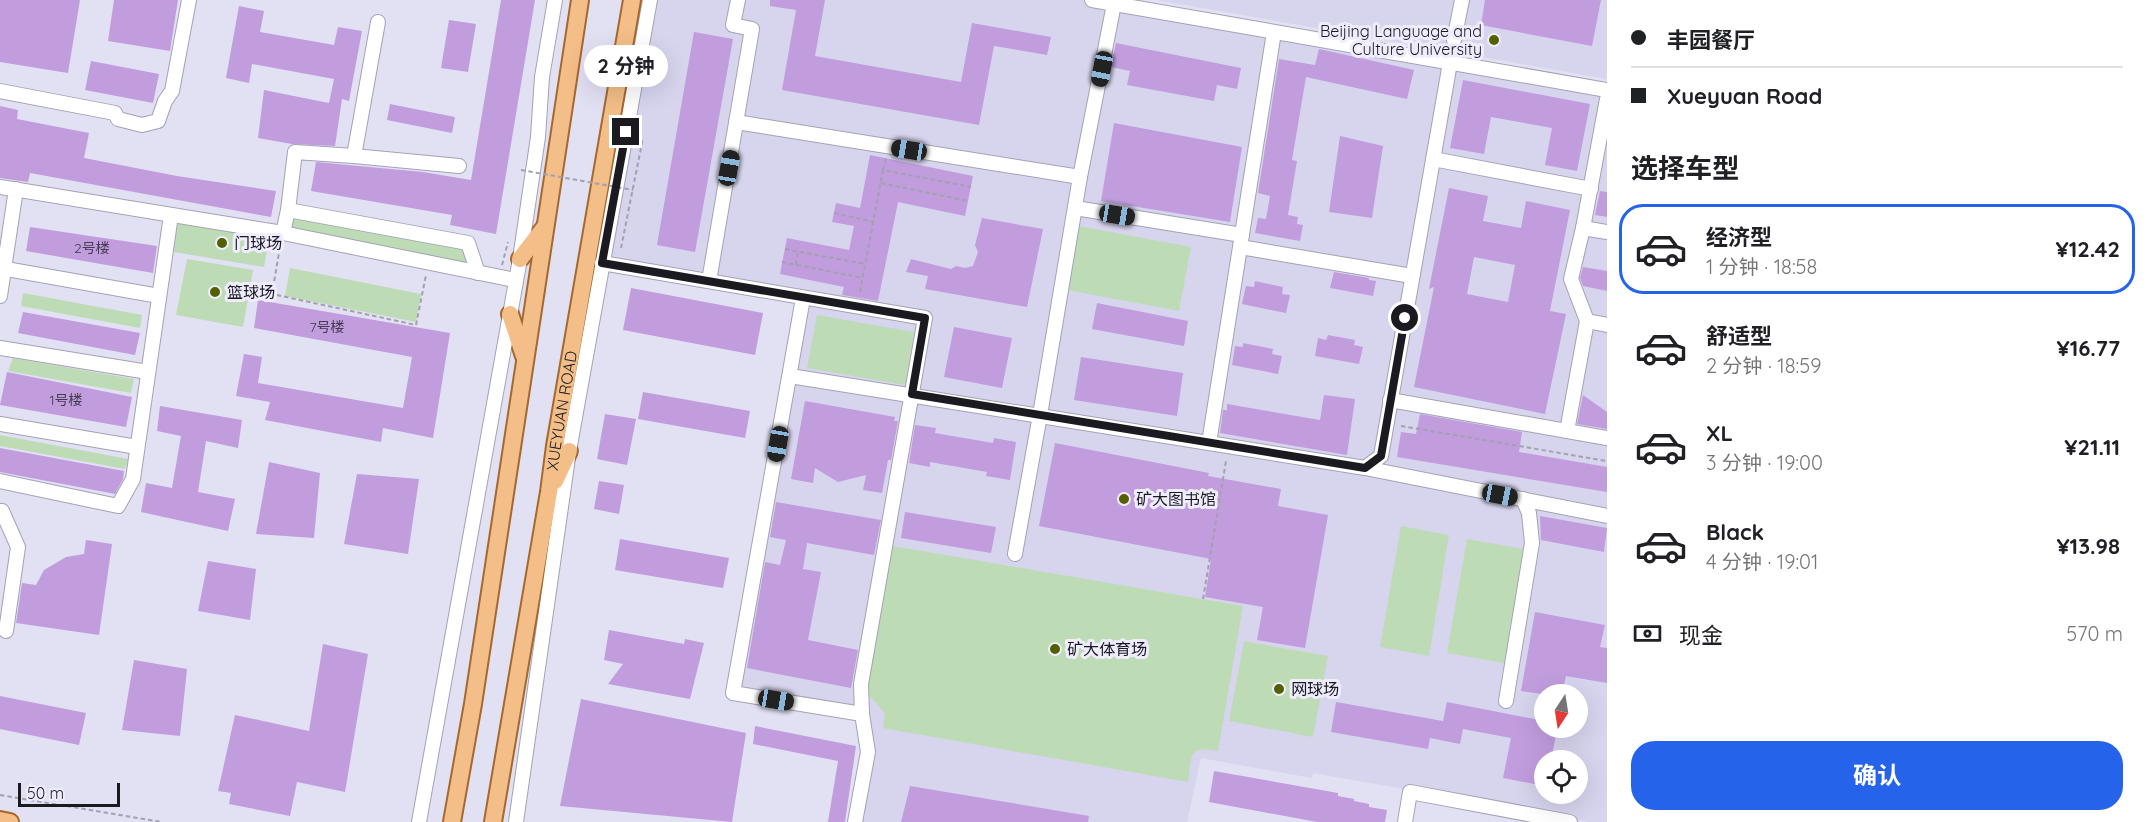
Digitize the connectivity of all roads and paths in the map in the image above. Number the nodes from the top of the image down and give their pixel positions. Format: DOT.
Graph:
graph roads {
  1 [pos="189,0"];
  2 [pos="555,0"];
  3 [pos="580,0"];
  4 [pos="632,0"];
  5 [pos="650,0"];
  6 [pos="738,0"];
  7 [pos="1092,0"];
  8 [pos="1462,0"];
  9 [pos="1114,4"];
  10 [pos="378,22"];
  11 [pos="1274,32"];
  12 [pos="1454,40"];
  13 [pos="1450,63"];
  14 [pos="1607,90"];
  15 [pos="0,91"];
  16 [pos="1607,99"];
  17 [pos="736,122"];
  18 [pos="642,138"];
  19 [pos="354,156"];
  20 [pos="1433,159"];
  21 [pos="459,165"];
  22 [pos="521,170"];
  23 [pos="1080,177"];
  24 [pos="881,183"];
  25 [pos="0,187"];
  26 [pos="971,187"];
  27 [pos="16,189"];
  28 [pos="1591,189"];
  29 [pos="633,190"];
  30 [pos="968,201"];
  31 [pos="1075,208"];
  32 [pos="288,210"];
  33 [pos="834,213"];
  34 [pos="171,215"];
  35 [pos="874,222"];
  36 [pos="546,225"];
  37 [pos="1583,228"];
  38 [pos="1607,232"];
  39 [pos="283,233"];
  40 [pos="509,237"];
  41 [pos="1241,241"];
  42 [pos="621,248"];
  43 [pos="785,249"];
  44 [pos="798,251"];
  45 [pos="520,259"];
  46 [pos="782,262"];
  47 [pos="429,263"];
  48 [pos="602,263"];
  49 [pos="865,264"];
  50 [pos="796,265"];
  51 [pos="2,269"];
  52 [pos="501,269"];
  53 [pos="478,273"];
  54 [pos="1412,276"];
  55 [pos="863,278"];
  56 [pos="516,280"];
  57 [pos="709,281"];
  58 [pos="859,295"];
  59 [pos="0,296"];
  60 [pos="159,296"];
  61 [pos="803,298"];
  62 [pos="510,314"];
  63 [pos="1587,321"];
  64 [pos="1607,325"];
  65 [pos="0,348"];
  66 [pos="525,358"];
  67 [pos="148,372"];
  68 [pos="790,376"];
  69 [pos="912,394"];
  70 [pos="1390,400"];
  71 [pos="1041,415"];
  72 [pos="1386,423"];
  73 [pos="0,424"];
  74 [pos="1567,431"];
  75 [pos="1607,438"];
  76 [pos="1209,443"];
  77 [pos="1228,446"];
  78 [pos="137,447"];
  79 [pos="569,452"];
  80 [pos="1607,461"];
  81 [pos="1365,468"];
  82 [pos="0,481"];
  83 [pos="549,492"];
  84 [pos="1523,499"];
  85 [pos="0,511"];
  86 [pos="1607,516"];
  87 [pos="1015,554"];
  88 [pos="1203,599"];
  89 [pos="6,631"];
  90 [pos="1506,701"];
  91 [pos="862,714"];
  92 [pos="0,795"];
  93 [pos="0,820"];
  94 [pos="10,822"];
  95 [pos="162,822"];
  96 [pos="419,822"];
  97 [pos="452,822"];
  98 [pos="493,822"];
  99 [pos="516,822"];
  100 [pos="855,822"];
  101 [pos="1405,822"];
  102 [pos="1570,822"];
  1 -- 15 [label="street"];
  2 -- 45 [label="street"];
  3 -- 36 [label="main road"];
  4 -- 83 [label="main road, XUEYUAN ROAD"];
  5 -- 48 [label="street, XUEYUAN ROAD"];
  6 -- 17 [label="street"];
  7 -- 9 [label="street"];
  8 -- 12 [label="street"];
  9 -- 11 [label="street"];
  9 -- 23 [label="street"];
  10 -- 19 [label="street"];
  11 -- 13 [label="street"];
  11 -- 41 [label="street"];
  13 -- 14 [label="street"];
  13 -- 20 [label="street"];
  16 -- 28 [label="street"];
  17 -- 23 [label="street"];
  17 -- 57 [label="street"];
  18 -- 29 [label="path"];
  19 -- 21 [label="street"];
  19 -- 32 [label="street"];
  20 -- 28 [label="street"];
  20 -- 54 [label="street"];
  22 -- 29 [label="path, bridge"];
  23 -- 31 [label="street"];
  24 -- 26 [label="path"];
  24 -- 30 [label="path"];
  24 -- 35 [label="path"];
  25 -- 27 [label="street"];
  27 -- 34 [label="street"];
  27 -- 51 [label="street"];
  28 -- 37 [label="street"];
  29 -- 42 [label="path"];
  31 -- 41 [label="street"];
  31 -- 71 [label="street"];
  32 -- 39 [label="street"];
  32 -- 53 [label="street"];
  33 -- 35 [label="path"];
  34 -- 39 [label="street"];
  34 -- 60 [label="street"];
  35 -- 49 [label="path"];
  36 -- 45 [label="main road"];
  36 -- 66 [label="main road"];
  37 -- 38 [label="street"];
  37 -- 63 [label="street"];
  39 -- 47 [label="street"];
  39 -- 47 [label="path"];
  40 -- 52 [label="path"];
  41 -- 54 [label="street"];
  41 -- 76 [label="street"];
  43 -- 44 [label="path"];
  44 -- 49 [label="path"];
  44 -- 50 [label="path"];
  45 -- 56 [label="street"];
  46 -- 50 [label="path"];
  47 -- 53 [label="street"];
  48 -- 57 [label="street"];
  48 -- 79 [label="street, XUEYUAN ROAD"];
  49 -- 55 [label="path"];
  50 -- 55 [label="path"];
  51 -- 59 [label="street"];
  51 -- 60 [label="street"];
  53 -- 56 [label="street"];
  54 -- 70 [label="street"];
  55 -- 58 [label="path"];
  56 -- 62 [label="street"];
  57 -- 61 [label="street"];
  60 -- 67 [label="street"];
  61 -- 68 [label="street"];
  61 -- 69 [label="street"];
  62 -- 66 [label="main road"];
  62 -- 96 [label="street"];
  63 -- 64 [label="street"];
  63 -- 74 [label="street"];
  65 -- 67 [label="street"];
  66 -- 97 [label="main road"];
  67 -- 78 [label="street"];
  68 -- 69 [label="street"];
  68 -- 91 [label="street"];
  69 -- 71 [label="street"];
  69 -- 91 [label="street"];
  70 -- 72 [label="street"];
  70 -- 74 [label="street"];
  71 -- 76 [label="street"];
  71 -- 87 [label="street"];
  72 -- 80 [label="path"];
  72 -- 81 [label="street"];
  73 -- 78 [label="street"];
  74 -- 75 [label="street"];
  76 -- 77 [label="street"];
  77 -- 81 [label="street"];
  77 -- 88 [label="path"];
  78 -- 82 [label="street"];
  79 -- 83 [label="main road"];
  79 -- 99 [label="street, XUEYUAN ROAD"];
  81 -- 84 [label="street"];
  83 -- 98 [label="main road, XUEYUAN ROAD"];
  84 -- 86 [label="street"];
  84 -- 90 [label="street"];
  85 -- 89 [label="street"];
  91 -- 100 [label="street"];
  92 -- 95 [label="path"];
  93 -- 94 [label="main road"];
  101 -- 102 [label="street"];
}
